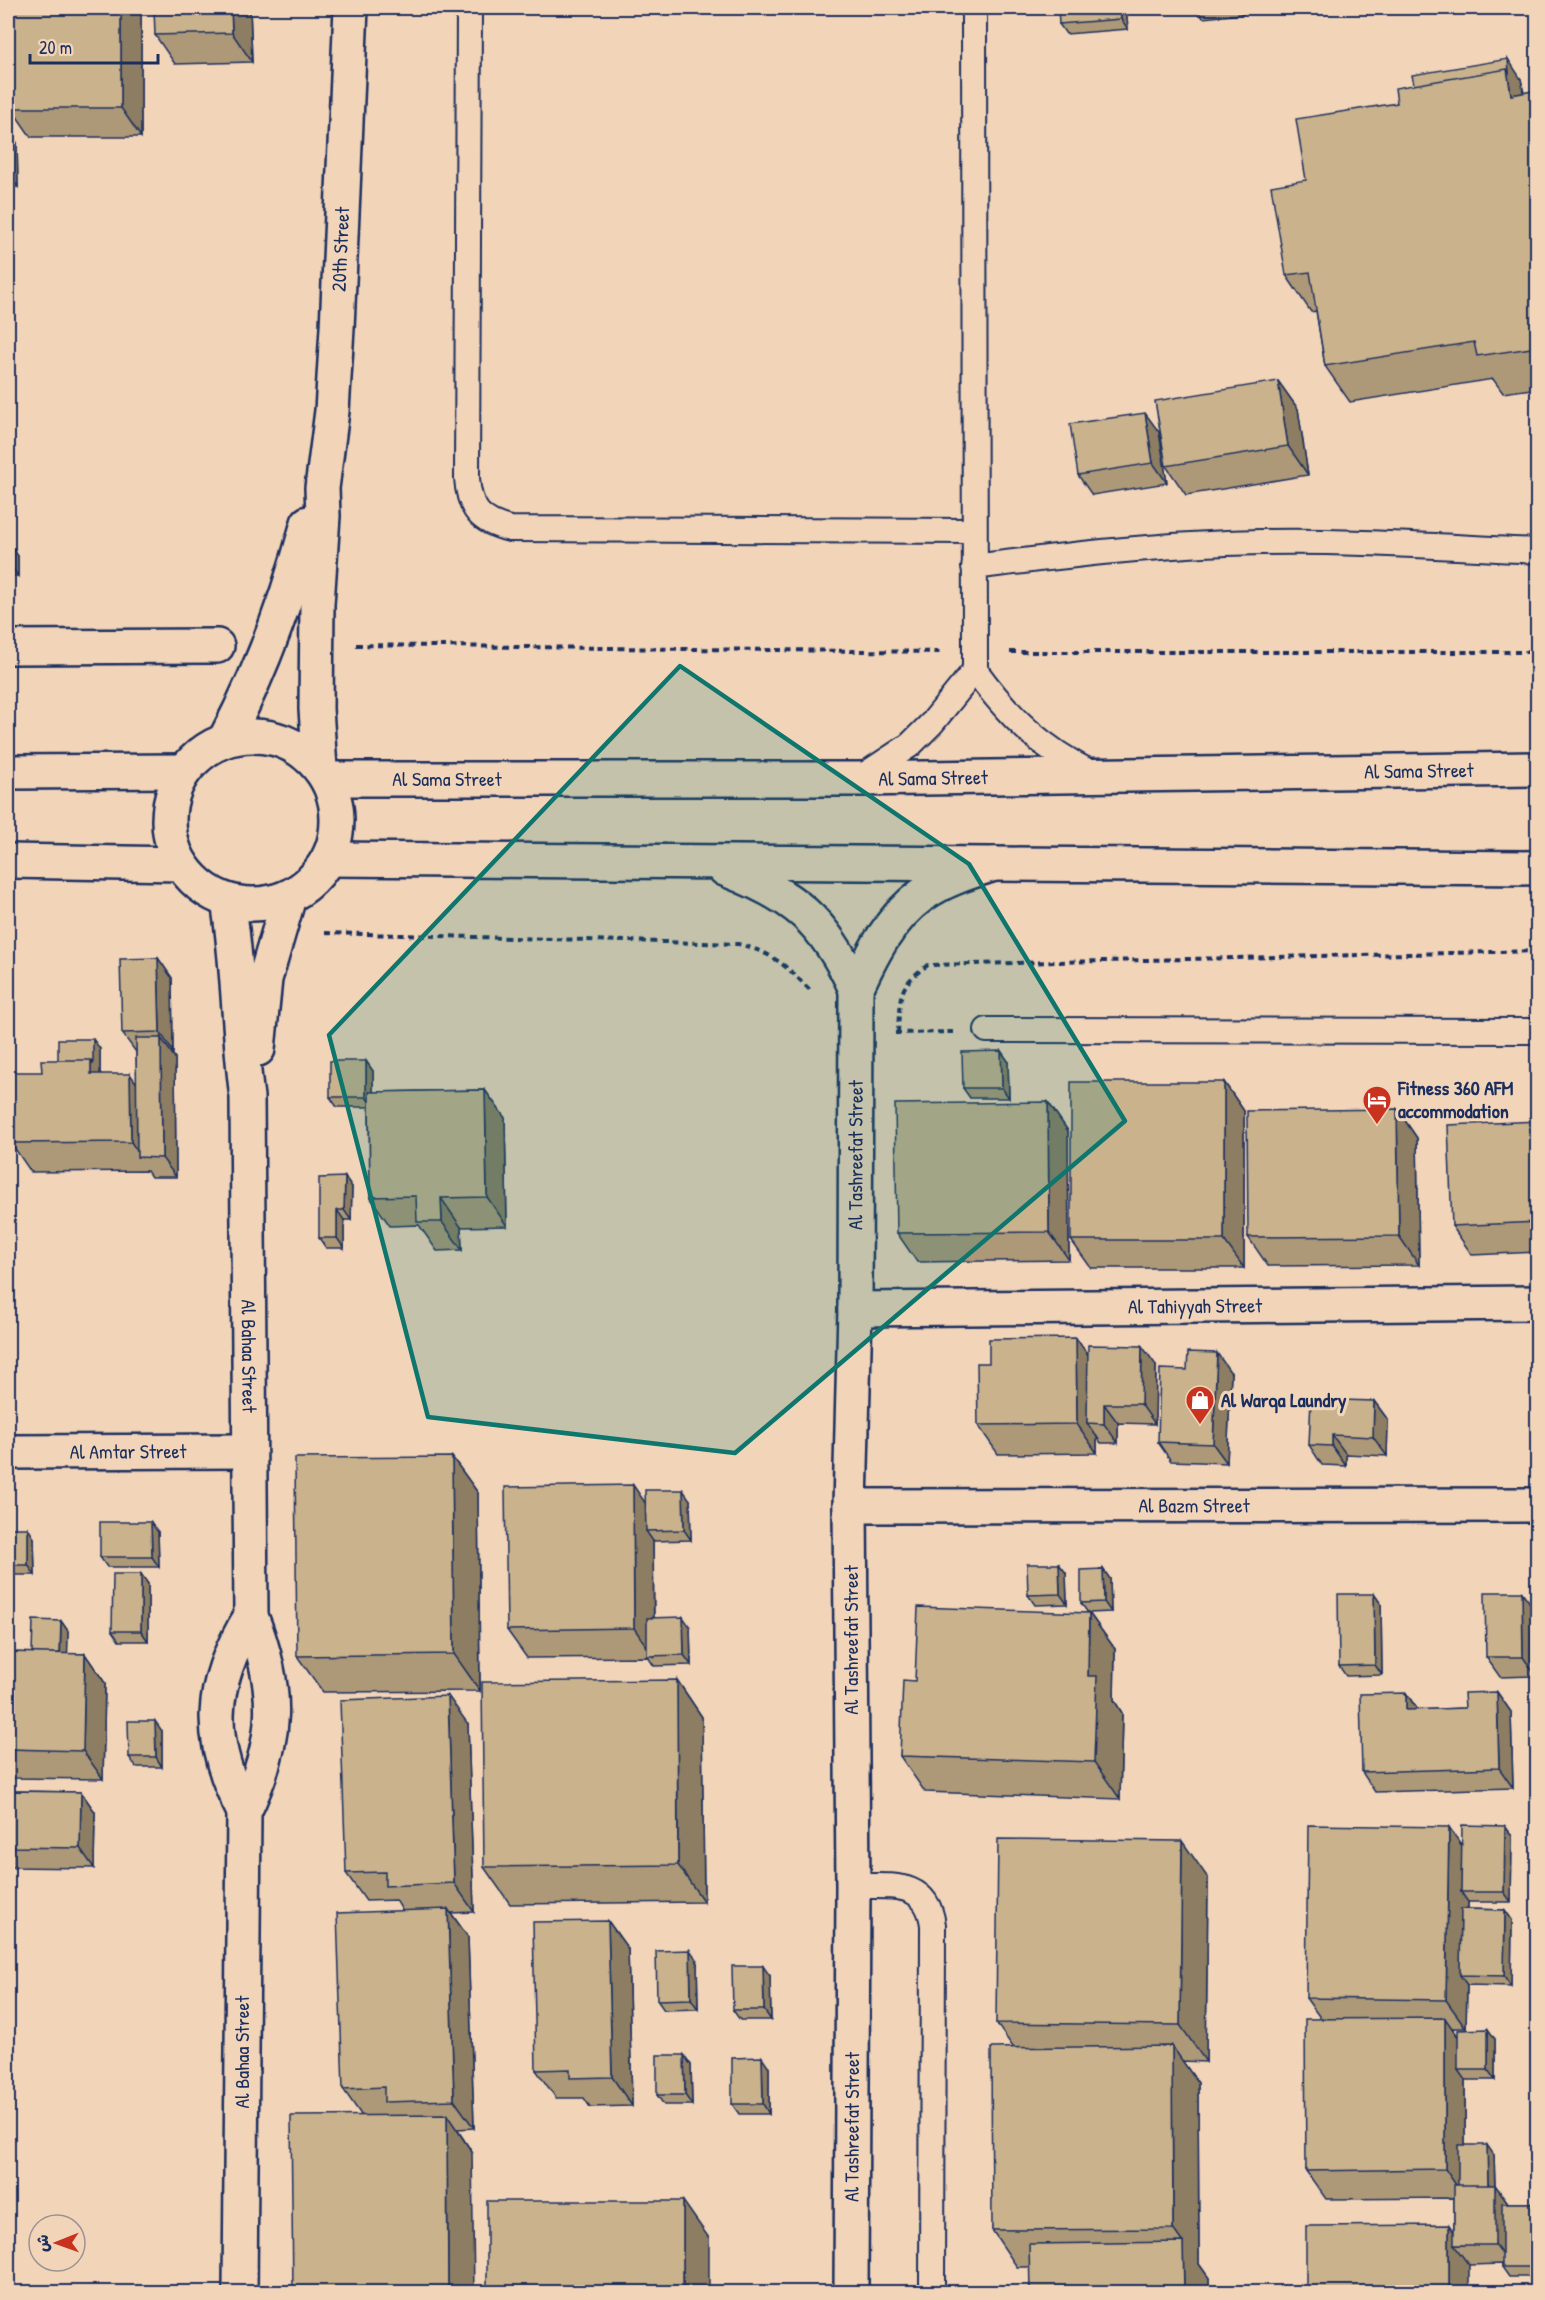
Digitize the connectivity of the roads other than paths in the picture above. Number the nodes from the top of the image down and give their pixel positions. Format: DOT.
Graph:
graph roads {
  1 [pos="351,8"];
  2 [pos="469,8"];
  3 [pos="974,8"];
  4 [pos="322,488"];
  5 [pos="974,531"];
  6 [pos="1538,551"];
  7 [pos="974,567"];
  8 [pos="217,646"];
  9 [pos="8,647"];
  10 [pos="975,670"];
  11 [pos="225,740"];
  12 [pos="1538,769"];
  13 [pos="184,771"];
  14 [pos="8,772"];
  15 [pos="324,773"];
  16 [pos="1098,776"];
  17 [pos="858,779"];
  18 [pos="329,859"];
  19 [pos="8,861"];
  20 [pos="709,862"];
  21 [pos="182,864"];
  22 [pos="994,864"];
  23 [pos="1538,868"];
  24 [pos="289,897"];
  25 [pos="228,901"];
  26 [pos="856,988"];
  27 [pos="987,1030"];
  28 [pos="1538,1031"];
  29 [pos="247,1097"];
  30 [pos="1538,1303"];
  31 [pos="855,1309"];
  32 [pos="249,1451"];
  33 [pos="8,1452"];
  34 [pos="1538,1505"];
  35 [pos="850,1506"];
  36 [pos="250,1616"];
  37 [pos="244,1812"];
  38 [pos="853,1886"];
  39 [pos="240,2292"];
  40 [pos="851,2292"];
  41 [pos="932,2292"];
  1 -- 4 [label="street, 20th Street"];
  2 -- 5 [label="lane"];
  3 -- 5 [label="lane"];
  4 -- 11 [label="street, 20th Street"];
  4 -- 15 [label="street, 20th Street"];
  5 -- 7 [label="lane"];
  6 -- 7 [label="lane"];
  7 -- 10 [label="lane"];
  8 -- 9 [label="street"];
  10 -- 16 [label="lane"];
  10 -- 17 [label="lane"];
  11 -- 13 [label="street"];
  11 -- 15 [label="street"];
  12 -- 16 [label="street, Al Sama Street"];
  13 -- 14 [label="street"];
  13 -- 21 [label="street"];
  15 -- 17 [label="street, Al Sama Street"];
  15 -- 18 [label="street"];
  16 -- 17 [label="street, Al Sama Street"];
  18 -- 20 [label="street"];
  18 -- 24 [label="street"];
  19 -- 21 [label="street"];
  20 -- 22 [label="street"];
  20 -- 26 [label="street, Al Tashreefat Street"];
  21 -- 25 [label="street"];
  22 -- 23 [label="street"];
  22 -- 26 [label="street, Al Tashreefat Street"];
  24 -- 25 [label="street"];
  24 -- 29 [label="street, Al Bahaa Street"];
  25 -- 29 [label="street, Al Bahaa Street"];
  26 -- 31 [label="street, Al Tashreefat Street"];
  27 -- 28 [label="lane"];
  29 -- 32 [label="street, Al Bahaa Street"];
  30 -- 31 [label="street, Al Tahiyyah Street"];
  31 -- 35 [label="street, Al Tashreefat Street"];
  32 -- 33 [label="street, Al Amtar Street"];
  32 -- 36 [label="street, Al Bahaa Street"];
  34 -- 35 [label="street, Al Bazm Street"];
  35 -- 38 [label="street, Al Tashreefat Street"];
  36 -- 37 [label="street, Al Bahaa Street"];
  36 -- 37 [label="street, Al Bahaa Street"];
  37 -- 39 [label="street, Al Bahaa Street"];
  38 -- 40 [label="street, Al Tashreefat Street"];
  38 -- 41 [label="lane"];
}
